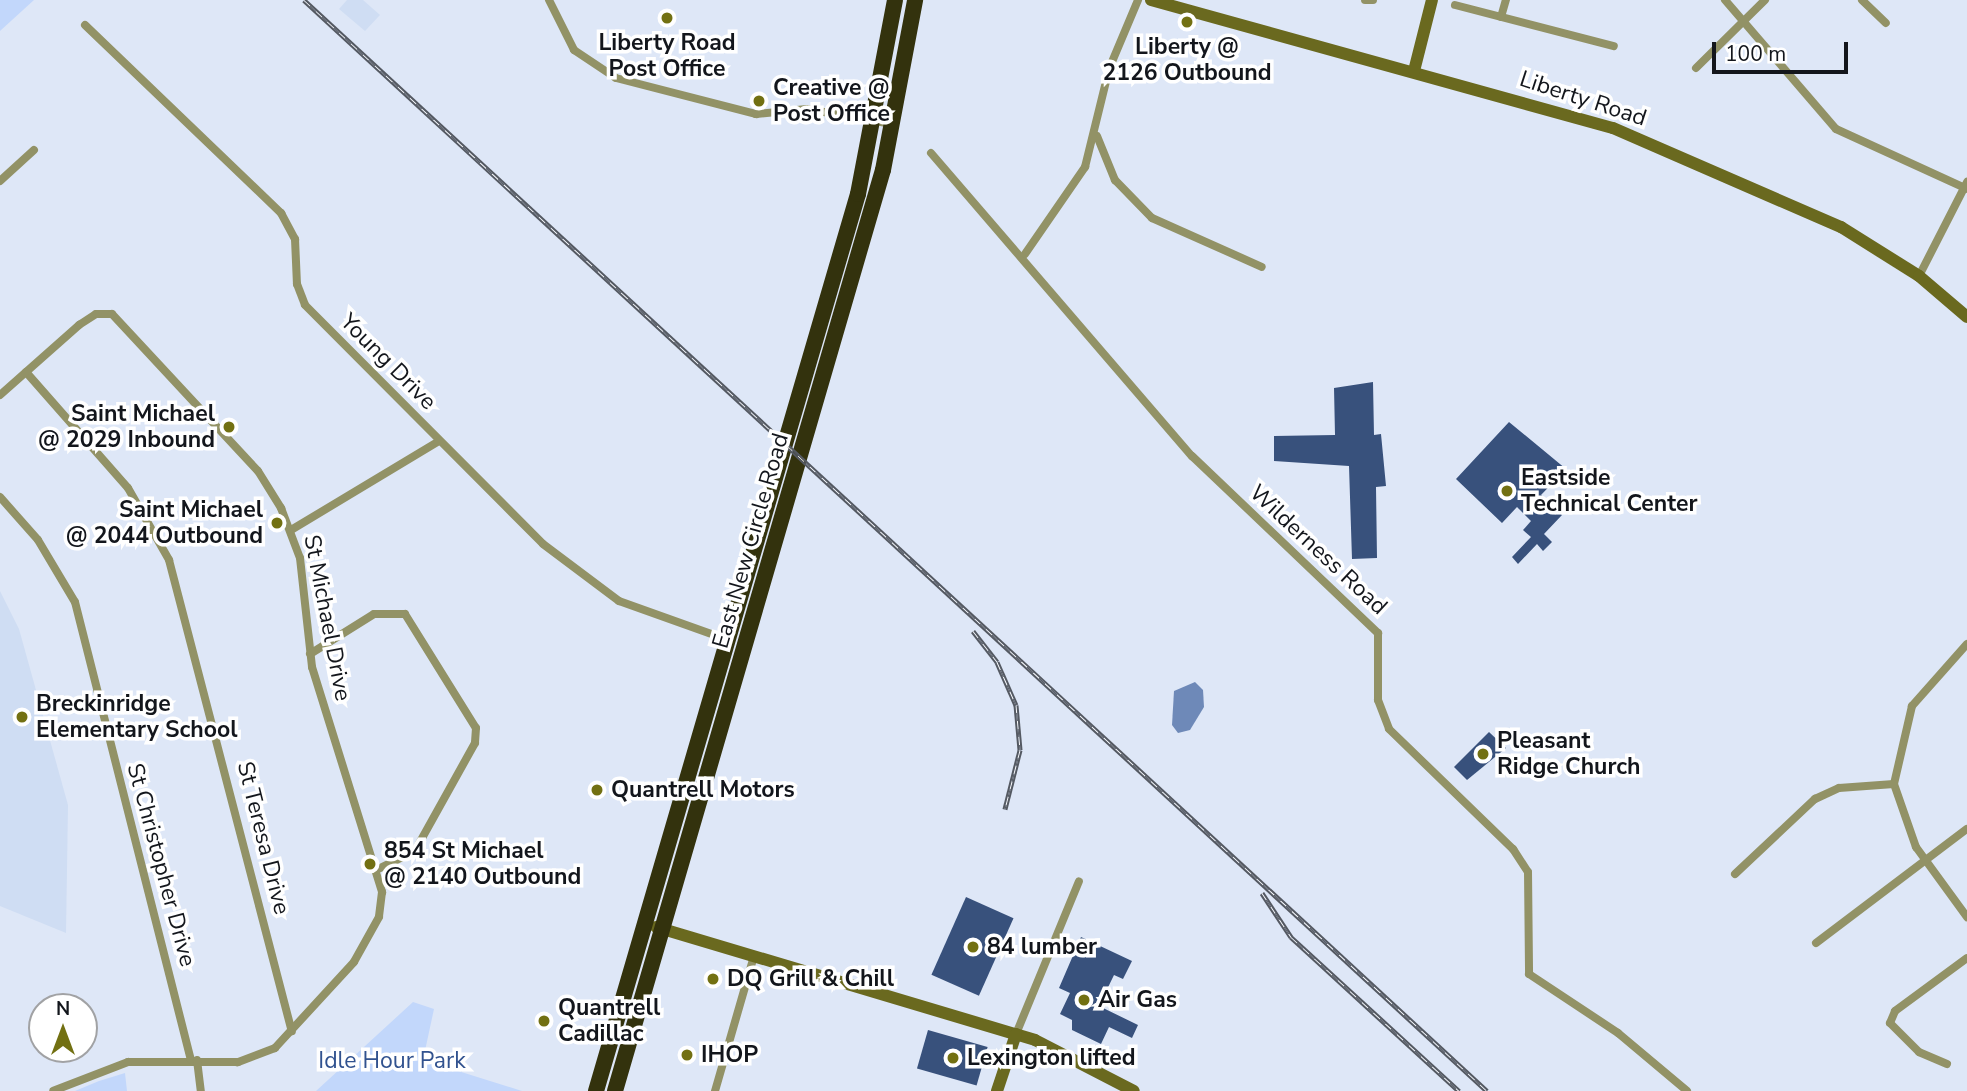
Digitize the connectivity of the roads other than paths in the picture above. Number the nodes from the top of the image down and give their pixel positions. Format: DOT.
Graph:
graph roads {
  1 [pos="550,0"];
  2 [pos="895,0"];
  3 [pos="915,0"];
  4 [pos="1138,0"];
  5 [pos="1151,0"];
  6 [pos="1365,0"];
  7 [pos="1373,0"];
  8 [pos="1432,0"];
  9 [pos="1506,0"];
  10 [pos="1725,0"];
  11 [pos="1765,0"];
  12 [pos="1862,0"];
  13 [pos="1455,5"];
  14 [pos="1501,18"];
  15 [pos="1745,19"];
  16 [pos="1886,23"];
  17 [pos="85,26"];
  18 [pos="1614,46"];
  19 [pos="1696,68"];
  20 [pos="1414,71"];
  21 [pos="875,121"];
  22 [pos="894,124"];
  23 [pos="1096,133"];
  24 [pos="34,150"];
  25 [pos="931,153"];
  26 [pos="0,181"];
  27 [pos="1966,186"];
  28 [pos="1025,254"];
  29 [pos="1262,267"];
  30 [pos="1919,276"];
  31 [pos="1967,317"];
  32 [pos="26,372"];
  33 [pos="0,395"];
  34 [pos="439,441"];
  35 [pos="0,497"];
  36 [pos="291,530"];
  37 [pos="728,640"];
  38 [pos="1967,644"];
  39 [pos="746,645"];
  40 [pos="310,654"];
  41 [pos="1894,784"];
  42 [pos="1967,829"];
  43 [pos="1924,861"];
  44 [pos="376,870"];
  45 [pos="1735,874"];
  46 [pos="1079,881"];
  47 [pos="1967,917"];
  48 [pos="644,924"];
  49 [pos="662,929"];
  50 [pos="1816,943"];
  51 [pos="754,956"];
  52 [pos="1967,958"];
  53 [pos="292,1031"];
  54 [pos="1016,1034"];
  55 [pos="194,1060"];
  56 [pos="1947,1064"];
  57 [pos="53,1091"];
  58 [pos="201,1091"];
  59 [pos="596,1091"];
  60 [pos="615,1091"];
  61 [pos="715,1091"];
  62 [pos="997,1091"];
  63 [pos="1134,1091"];
  64 [pos="1687,1091"];
  1 -- 21 [label="street"];
  2 -- 21 [label="highway, East New Circle Road"];
  3 -- 22 [label="highway, East New Circle Road"];
  4 -- 23 [label="street"];
  5 -- 20 [label="main road, Liberty Road"];
  6 -- 7 [label="street"];
  8 -- 20 [label="main road"];
  9 -- 14 [label="street"];
  10 -- 15 [label="street"];
  11 -- 15 [label="street"];
  12 -- 16 [label="street"];
  13 -- 14 [label="street"];
  14 -- 18 [label="street"];
  15 -- 19 [label="street"];
  15 -- 27 [label="street"];
  17 -- 34 [label="street, Young Drive"];
  20 -- 30 [label="main road, Liberty Road"];
  21 -- 22 [label="street"];
  21 -- 37 [label="highway, East New Circle Road"];
  22 -- 39 [label="highway, East New Circle Road"];
  23 -- 28 [label="street"];
  23 -- 29 [label="street"];
  24 -- 26 [label="street"];
  25 -- 28 [label="street"];
  27 -- 30 [label="street"];
  28 -- 64 [label="street, Wilderness Road"];
  30 -- 31 [label="main road, Liberty Road"];
  32 -- 33 [label="street"];
  32 -- 36 [label="street, St Michael Drive"];
  32 -- 53 [label="street, St Teresa Drive"];
  34 -- 36 [label="street"];
  34 -- 37 [label="street, Young Drive"];
  35 -- 55 [label="street, St Christopher Drive"];
  36 -- 40 [label="street, St Michael Drive"];
  37 -- 39 [label="street, Young Drive"];
  37 -- 48 [label="highway, East New Circle Road"];
  38 -- 41 [label="street"];
  39 -- 49 [label="highway, East New Circle Road"];
  40 -- 44 [label="street, St Michael Drive"];
  40 -- 44 [label="street"];
  41 -- 43 [label="street"];
  41 -- 45 [label="street"];
  42 -- 43 [label="street"];
  43 -- 47 [label="street"];
  43 -- 50 [label="street"];
  44 -- 53 [label="street, St Michael Drive"];
  46 -- 54 [label="street"];
  48 -- 49 [label="main road"];
  48 -- 59 [label="highway, East New Circle Road"];
  49 -- 51 [label="main road"];
  49 -- 60 [label="highway, East New Circle Road"];
  51 -- 54 [label="main road"];
  51 -- 61 [label="street"];
  52 -- 56 [label="street"];
  53 -- 55 [label="street, St Michael Drive"];
  54 -- 62 [label="main road"];
  54 -- 63 [label="main road"];
  55 -- 57 [label="street, St Michael Drive"];
  55 -- 58 [label="street, St Christopher Drive"];
}
